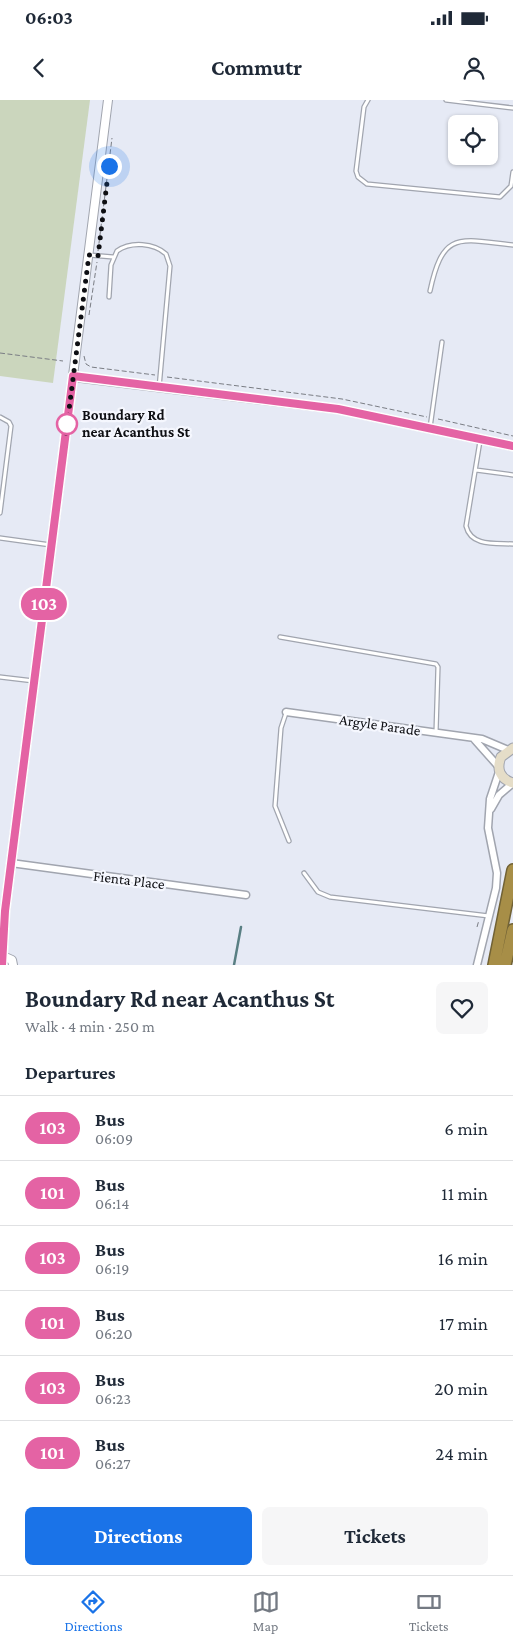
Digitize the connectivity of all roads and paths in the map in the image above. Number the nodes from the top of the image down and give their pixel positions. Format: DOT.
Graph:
graph roads {
  1 [pos="108,100"];
  2 [pos="368,100"];
  3 [pos="446,100"];
  4 [pos="513,108"];
  5 [pos="112,133"];
  6 [pos="513,172"];
  7 [pos="513,246"];
  8 [pos="89,255"];
  9 [pos="98,256"];
  10 [pos="113,257"];
  11 [pos="430,292"];
  12 [pos="109,297"];
  13 [pos="89,318"];
  14 [pos="442,342"];
  15 [pos="84,351"];
  16 [pos="0,353"];
  17 [pos="64,361"];
  18 [pos="73,376"];
  19 [pos="160,376"];
  20 [pos="159,388"];
  21 [pos="0,417"];
  22 [pos="431,418"];
  23 [pos="430,429"];
  24 [pos="513,436"];
  25 [pos="481,440"];
  26 [pos="513,446"];
  27 [pos="476,470"];
  28 [pos="513,475"];
  29 [pos="0,512"];
  30 [pos="0,538"];
  31 [pos="513,544"];
  32 [pos="52,545"];
  33 [pos="280,637"];
  34 [pos="0,677"];
  35 [pos="34,681"];
  36 [pos="286,712"];
  37 [pos="436,733"];
  38 [pos="474,739"];
  39 [pos="511,749"];
  40 [pos="499,769"];
  41 [pos="513,783"];
  42 [pos="489,812"];
  43 [pos="289,841"];
  44 [pos="11,863"];
  45 [pos="513,870"];
  46 [pos="304,873"];
  47 [pos="246,895"];
  48 [pos="489,916"];
  49 [pos="479,919"];
  50 [pos="477,927"];
  51 [pos="513,930"];
  52 [pos="3,956"];
  53 [pos="2,965"];
  54 [pos="13,965"];
  55 [pos="478,965"];
  56 [pos="494,965"];
  57 [pos="505,965"];
  1 -- 8 [label="street"];
  2 -- 6 [label="lane"];
  3 -- 4 [label="lane"];
  5 -- 9 [label="path"];
  7 -- 11 [label="lane"];
  8 -- 9 [label="lane"];
  8 -- 18 [label="street"];
  9 -- 10 [label="lane"];
  9 -- 13 [label="path"];
  10 -- 12 [label="lane"];
  10 -- 19 [label="lane"];
  14 -- 22 [label="lane"];
  15 -- 19 [label="path"];
  16 -- 17 [label="path"];
  18 -- 20 [label="street"];
  18 -- 32 [label="street"];
  19 -- 20 [label="lane"];
  19 -- 22 [label="path"];
  20 -- 23 [label="street"];
  21 -- 29 [label="lane"];
  22 -- 23 [label="lane"];
  22 -- 24 [label="path"];
  23 -- 25 [label="street"];
  25 -- 26 [label="street"];
  25 -- 27 [label="lane"];
  27 -- 28 [label="lane"];
  27 -- 31 [label="lane"];
  30 -- 32 [label="lane"];
  32 -- 35 [label="street"];
  33 -- 37 [label="lane"];
  34 -- 35 [label="lane"];
  35 -- 44 [label="street"];
  36 -- 37 [label="street, Argyle Parade"];
  36 -- 43 [label="lane"];
  37 -- 38 [label="street, Argyle Parade"];
  38 -- 39 [label="street, Argyle Parade"];
  38 -- 40 [label="street"];
  39 -- 40 [label="main road"];
  40 -- 41 [label="main road"];
  40 -- 42 [label="street"];
  41 -- 42 [label="street"];
  42 -- 48 [label="street"];
  44 -- 47 [label="street, Fienta Place"];
  44 -- 52 [label="street"];
  45 -- 56 [label="highway"];
  46 -- 48 [label="lane"];
  48 -- 55 [label="street"];
  49 -- 50 [label="path"];
  51 -- 57 [label="highway"];
  52 -- 53 [label="street"];
  52 -- 54 [label="street"];
}
